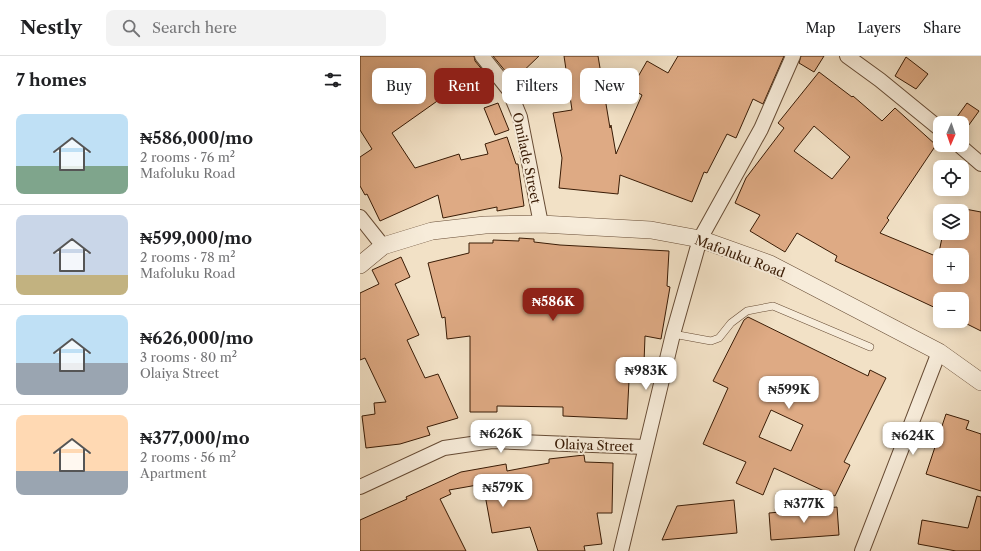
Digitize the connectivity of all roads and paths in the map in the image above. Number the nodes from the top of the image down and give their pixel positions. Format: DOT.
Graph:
graph roads {
  1 [pos="482,56"];
  2 [pos="793,56"];
  3 [pos="847,56"];
  4 [pos="933,123"];
  5 [pos="967,152"];
  6 [pos="981,164"];
  7 [pos="360,217"];
  8 [pos="541,224"];
  9 [pos="700,239"];
  10 [pos="383,246"];
  11 [pos="360,265"];
  12 [pos="673,334"];
  13 [pos="870,347"];
  14 [pos="939,352"];
  15 [pos="981,382"];
  16 [pos="646,447"];
  17 [pos="360,487"];
  18 [pos="621,551"];
  19 [pos="862,551"];
  1 -- 8 [label="street, Omilade Street"];
  2 -- 9 [label="street"];
  3 -- 4 [label="street"];
  5 -- 6 [label="street"];
  7 -- 10 [label="street"];
  8 -- 9 [label="street, Mafoluku Road"];
  8 -- 10 [label="street, Mafoluku Road"];
  9 -- 12 [label="street"];
  9 -- 14 [label="street, Mafoluku Road"];
  10 -- 11 [label="street, Mafoluku Road"];
  12 -- 13 [label="lane"];
  12 -- 16 [label="street"];
  14 -- 15 [label="street, Mafoluku Road"];
  14 -- 19 [label="street"];
  16 -- 17 [label="street, Olaiya Street"];
  16 -- 18 [label="street"];
}
